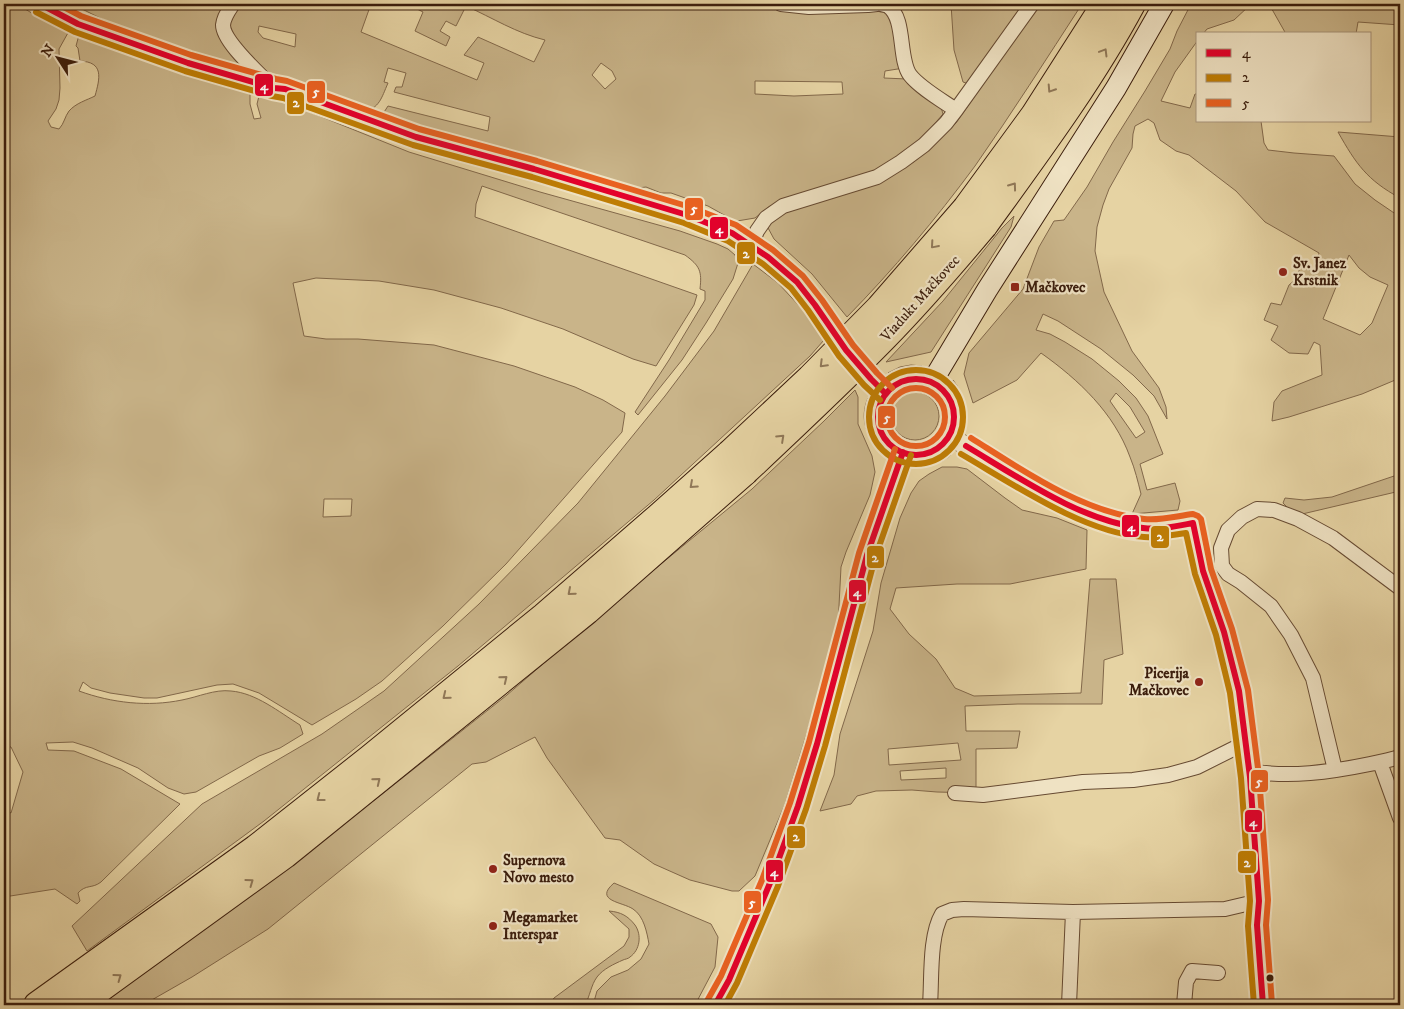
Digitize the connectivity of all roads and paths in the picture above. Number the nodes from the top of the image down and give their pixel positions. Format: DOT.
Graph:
graph roads {
  1 [pos="40,4"];
  2 [pos="233,4"];
  3 [pos="781,4"];
  4 [pos="877,4"];
  5 [pos="881,4"];
  6 [pos="1032,4"];
  7 [pos="1105,4"];
  8 [pos="1132,4"];
  9 [pos="1164,4"];
  10 [pos="274,88"];
  11 [pos="956,110"];
  12 [pos="975,217"];
  13 [pos="751,246"];
  14 [pos="932,382"];
  15 [pos="886,394"];
  16 [pos="949,436"];
  17 [pos="903,452"];
  18 [pos="738,462"];
  19 [pos="1400,588"];
  20 [pos="1247,742"];
  21 [pos="1400,757"];
  22 [pos="1382,768"];
  23 [pos="1335,770"];
  24 [pos="1250,771"];
  25 [pos="956,793"];
  26 [pos="1400,818"];
  27 [pos="1259,902"];
  28 [pos="1073,912"];
  29 [pos="1218,972"];
  30 [pos="37,1005"];
  31 [pos="78,1005"];
  32 [pos="715,1005"];
  33 [pos="930,1005"];
  34 [pos="1069,1005"];
  35 [pos="1184,1005"];
  36 [pos="1263,1005"];
  1 -- 10 [label="street"];
  2 -- 10 [label="street"];
  3 -- 4 [label="street"];
  5 -- 11 [label="street"];
  6 -- 11 [label="street"];
  7 -- 12 [label="highway, one-way"];
  12 -- 8 [label="highway, one-way"];
  9 -- 14 [label="main road"];
  10 -- 13 [label="street"];
  11 -- 13 [label="street"];
  12 -- 18 [label="highway, Viadukt Mačkovec, bridge"];
  13 -- 15 [label="street"];
  14 -- 15 [label="main road"];
  14 -- 16 [label="main road"];
  15 -- 17 [label="main road"];
  16 -- 17 [label="main road"];
  16 -- 20 [label="street"];
  17 -- 32 [label="main road"];
  18 -- 30 [label="highway, one-way"];
  31 -- 18 [label="highway, one-way"];
  19 -- 23 [label="street"];
  20 -- 24 [label="street"];
  20 -- 25 [label="street"];
  21 -- 23 [label="street"];
  22 -- 26 [label="street"];
  23 -- 24 [label="street"];
  24 -- 27 [label="street"];
  27 -- 28 [label="street"];
  27 -- 36 [label="street"];
  28 -- 33 [label="street"];
  28 -- 34 [label="street"];
  29 -- 35 [label="street"];
}
